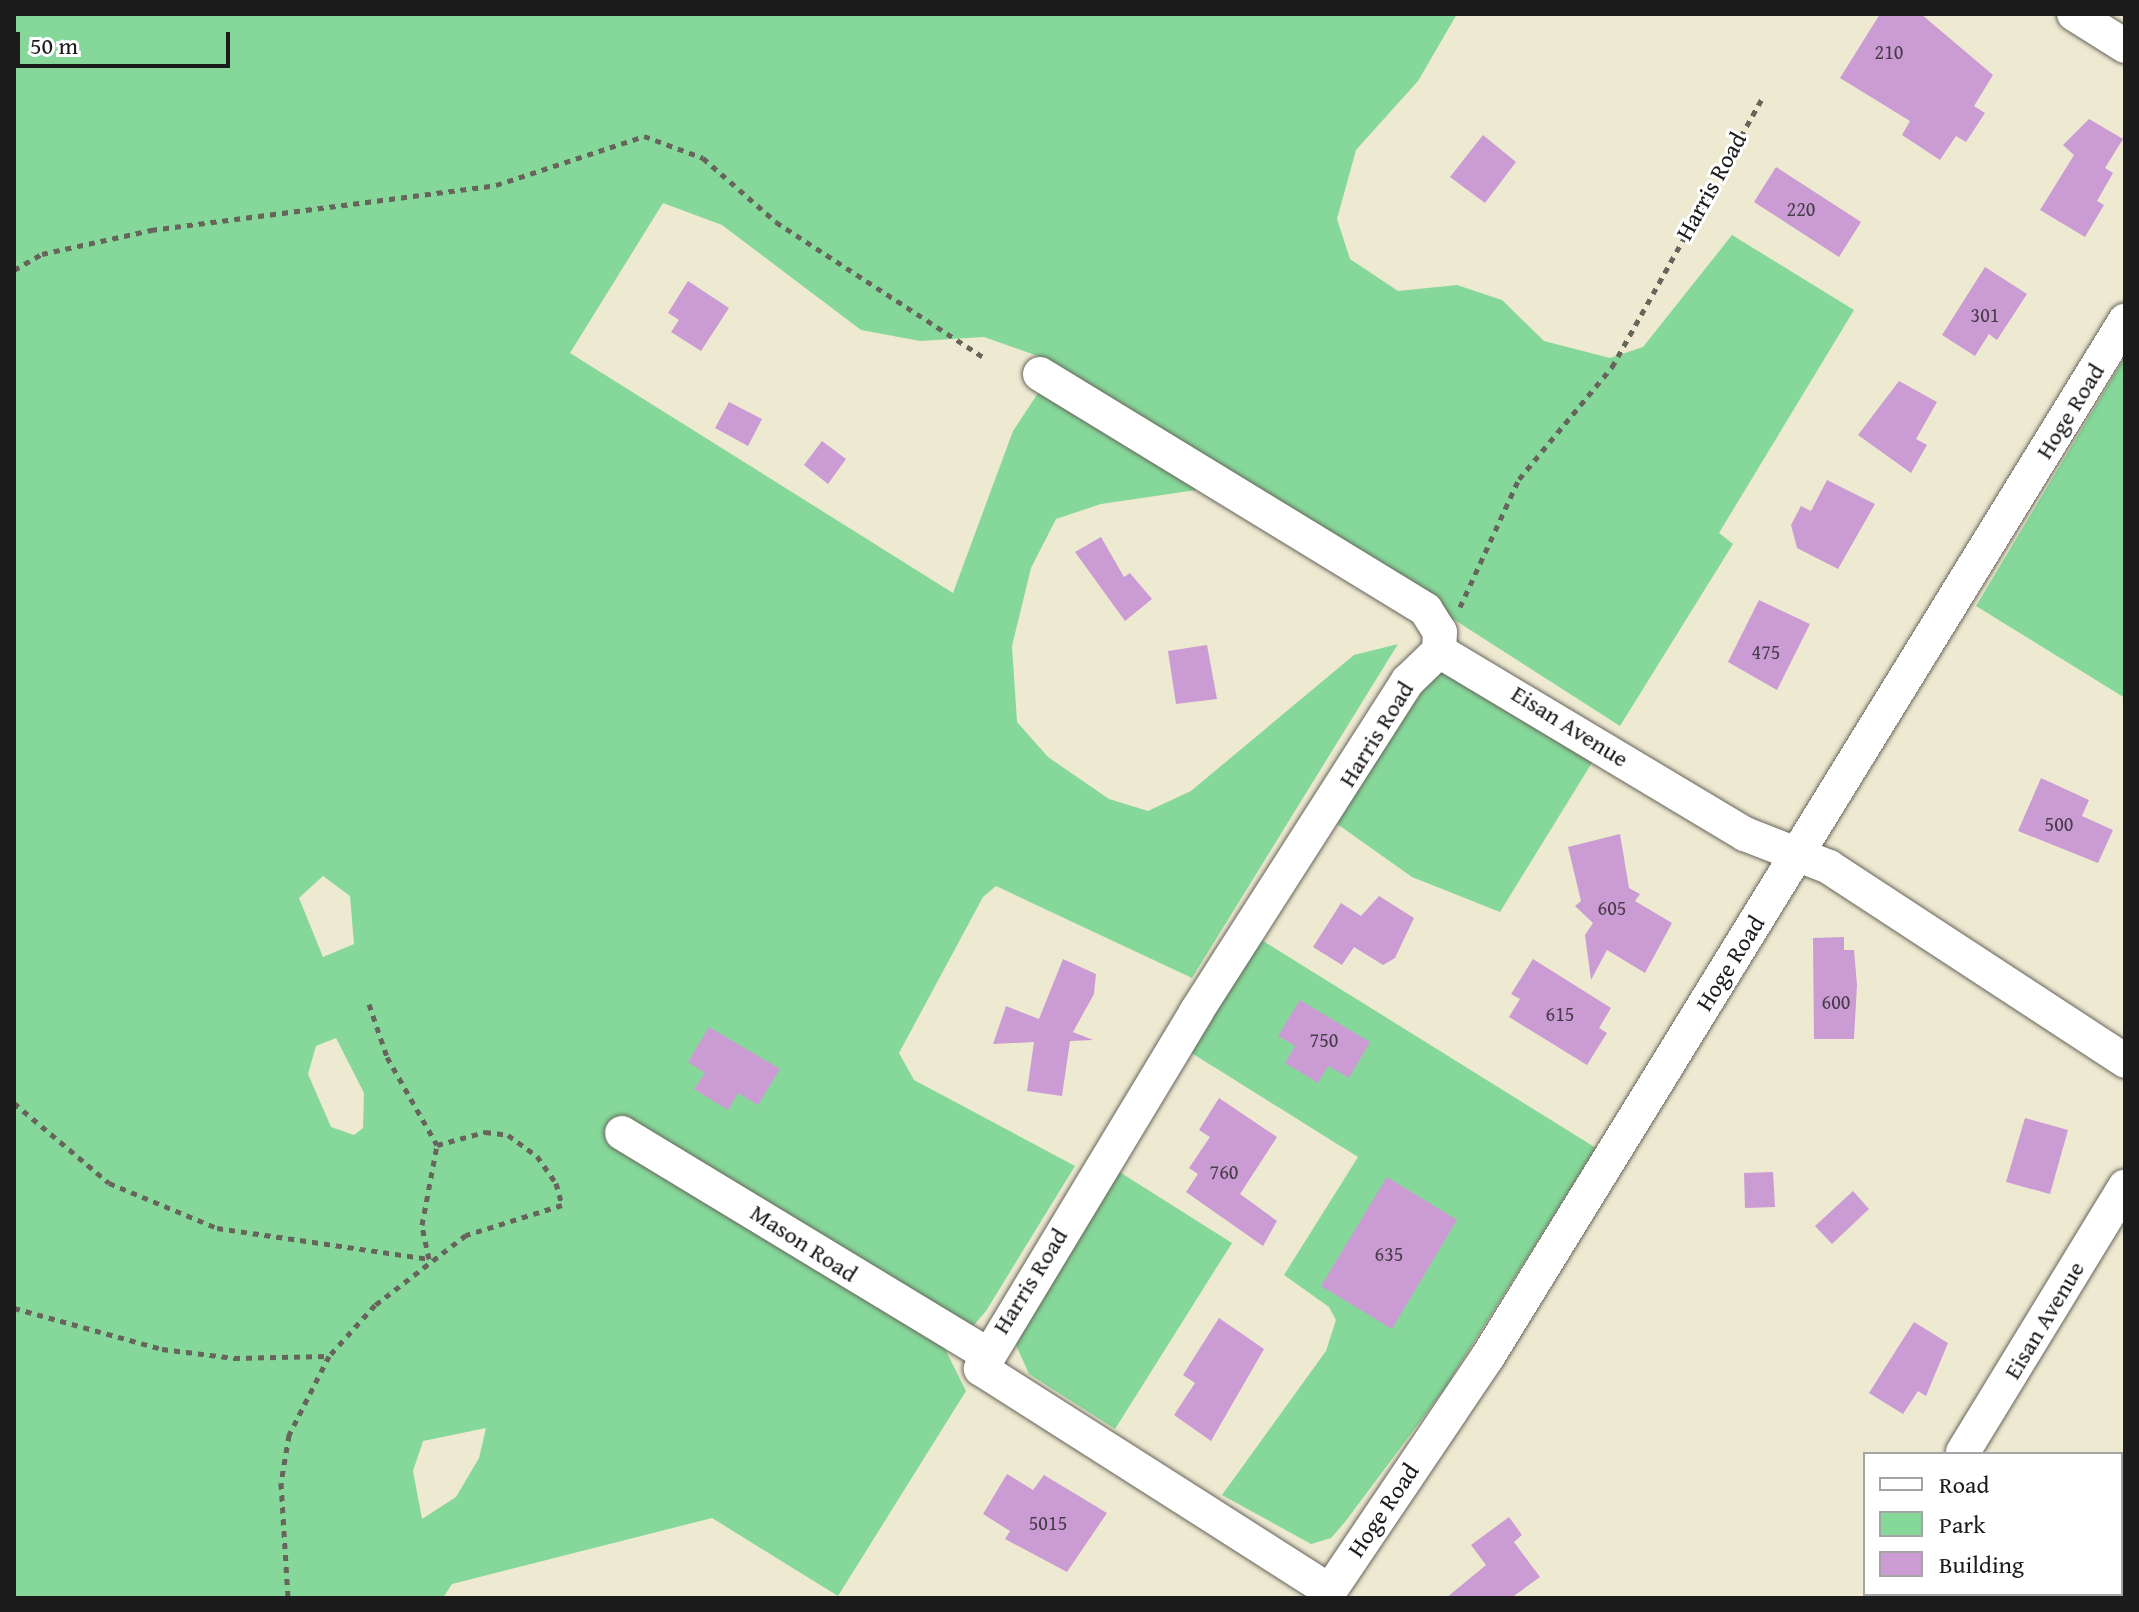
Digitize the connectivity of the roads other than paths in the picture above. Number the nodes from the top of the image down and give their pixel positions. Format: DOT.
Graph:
graph roads {
  1 [pos="2074,14"];
  2 [pos="2125,46"];
  3 [pos="2125,321"];
  4 [pos="1040,374"];
  5 [pos="1439,651"];
  6 [pos="1799,852"];
  7 [pos="2125,1061"];
  8 [pos="622,1133"];
  9 [pos="2125,1187"];
  10 [pos="983,1361"];
  11 [pos="1963,1452"];
  12 [pos="1328,1594"];
  1 -- 2 [label="street"];
  3 -- 6 [label="street, Hoge Road"];
  4 -- 5 [label="street"];
  5 -- 6 [label="street, Eisan Avenue"];
  5 -- 10 [label="street, Harris Road"];
  6 -- 7 [label="street, Eisan Avenue"];
  6 -- 12 [label="street, Hoge Road"];
  8 -- 10 [label="street, Mason Road"];
  9 -- 11 [label="street, Eisan Avenue"];
  10 -- 12 [label="street, Mason Road"];
}
